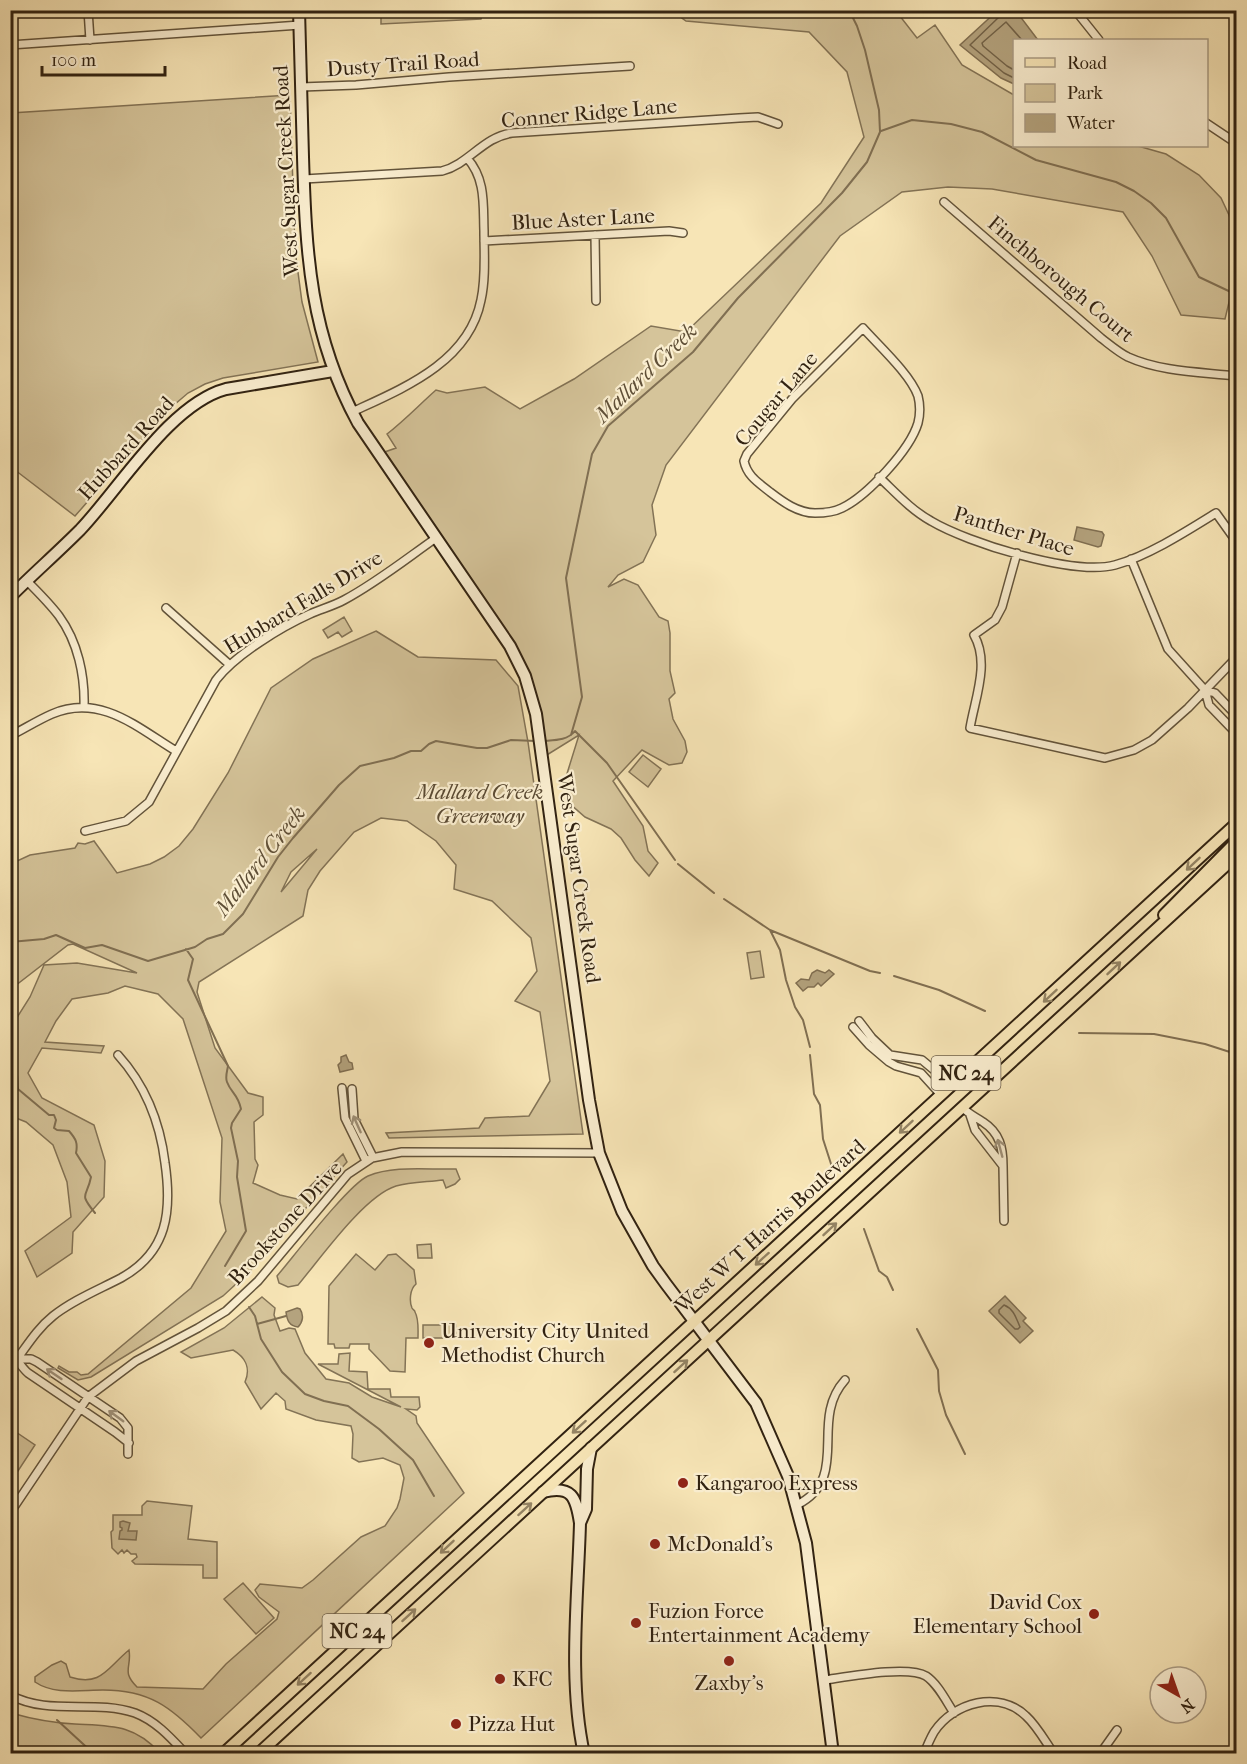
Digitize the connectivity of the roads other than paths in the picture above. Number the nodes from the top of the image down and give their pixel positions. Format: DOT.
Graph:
graph roads {
  1 [pos="88,10"];
  2 [pos="299,10"];
  3 [pos="1079,12"];
  4 [pos="300,25"];
  5 [pos="1098,39"];
  6 [pos="90,40"];
  7 [pos="10,45"];
  8 [pos="630,66"];
  9 [pos="301,87"];
  10 [pos="778,124"];
  11 [pos="1208,124"];
  12 [pos="1236,143"];
  13 [pos="467,158"];
  14 [pos="304,179"];
  15 [pos="944,202"];
  16 [pos="683,233"];
  17 [pos="595,235"];
  18 [pos="484,241"];
  19 [pos="596,301"];
  20 [pos="333,371"];
  21 [pos="1236,376"];
  22 [pos="352,412"];
  23 [pos="879,477"];
  24 [pos="436,538"];
  25 [pos="1236,541"];
  26 [pos="1017,553"];
  27 [pos="1131,559"];
  28 [pos="27,581"];
  29 [pos="10,597"];
  30 [pos="166,608"];
  31 [pos="1236,658"];
  32 [pos="230,665"];
  33 [pos="1205,690"];
  34 [pos="84,707"];
  35 [pos="1236,715"];
  36 [pos="1236,733"];
  37 [pos="10,736"];
  38 [pos="176,752"];
  39 [pos="1236,824"];
  40 [pos="85,831"];
  41 [pos="1236,842"];
  42 [pos="1236,856"];
  43 [pos="1144,941"];
  44 [pos="118,1055"];
  45 [pos="952,1085"];
  46 [pos="342,1088"];
  47 [pos="352,1089"];
  48 [pos="941,1095"];
  49 [pos="967,1112"];
  50 [pos="599,1153"];
  51 [pos="373,1157"];
  52 [pos="366,1161"];
  53 [pos="1003,1166"];
  54 [pos="1004,1221"];
  55 [pos="695,1321"];
  56 [pos="709,1339"];
  57 [pos="14,1356"];
  58 [pos="845,1380"];
  59 [pos="88,1397"];
  60 [pos="80,1408"];
  61 [pos="129,1443"];
  62 [pos="591,1448"];
  63 [pos="128,1454"];
  64 [pos="543,1492"];
  65 [pos="797,1505"];
  66 [pos="10,1513"];
  67 [pos="580,1523"];
  68 [pos="824,1680"];
  69 [pos="10,1695"];
  70 [pos="954,1713"];
  71 [pos="1117,1730"];
  72 [pos="186,1754"];
  73 [pos="223,1754"];
  74 [pos="258,1754"];
  75 [pos="584,1754"];
  76 [pos="833,1754"];
  77 [pos="924,1754"];
  78 [pos="1054,1754"];
  79 [pos="1100,1754"];
  1 -- 6 [label="street"];
  2 -- 4 [label="main road, West Sugar Creek Road"];
  3 -- 5 [label="street"];
  4 -- 6 [label="street"];
  4 -- 9 [label="main road, West Sugar Creek Road"];
  6 -- 7 [label="street"];
  8 -- 9 [label="street, Dusty Trail Road"];
  9 -- 14 [label="main road, West Sugar Creek Road"];
  10 -- 13 [label="street, Conner Ridge Lane"];
  11 -- 12 [label="street"];
  13 -- 14 [label="street, Conner Ridge Lane"];
  13 -- 18 [label="street"];
  14 -- 20 [label="main road, West Sugar Creek Road"];
  15 -- 21 [label="street, Finchborough Court"];
  16 -- 17 [label="street, Blue Aster Lane"];
  17 -- 18 [label="street, Blue Aster Lane"];
  17 -- 19 [label="street"];
  18 -- 22 [label="street"];
  20 -- 22 [label="main road, West Sugar Creek Road"];
  20 -- 28 [label="main road, Hubbard Road"];
  22 -- 24 [label="main road, West Sugar Creek Road"];
  23 -- 23 [label="street, Cougar Lane"];
  23 -- 26 [label="street, Panther Place"];
  24 -- 32 [label="street, Hubbard Falls Drive"];
  24 -- 50 [label="main road, West Sugar Creek Road"];
  25 -- 27 [label="street, Panther Place"];
  26 -- 27 [label="street, Panther Place"];
  26 -- 33 [label="street"];
  27 -- 33 [label="street"];
  28 -- 29 [label="main road, Hubbard Road"];
  28 -- 34 [label="street"];
  30 -- 32 [label="street"];
  31 -- 33 [label="street"];
  32 -- 38 [label="street, Hubbard Falls Drive"];
  33 -- 35 [label="street"];
  33 -- 36 [label="street"];
  34 -- 37 [label="street"];
  34 -- 38 [label="street"];
  38 -- 40 [label="street, Hubbard Falls Drive"];
  39 -- 45 [label="main road, West W T Harris Boulevard / NC 24, one-way"];
  41 -- 43 [label="main road"];
  42 -- 43 [label="main road, West W T Harris Boulevard / NC 24"];
  49 -- 43 [label="main road, West W T Harris Boulevard / NC 24, one-way"];
  44 -- 57 [label="street"];
  45 -- 48 [label="main road, West W T Harris Boulevard / NC 24"];
  45 -- 48 [label="street"];
  46 -- 52 [label="street"];
  51 -- 47 [label="street, one-way"];
  48 -- 55 [label="main road, West W T Harris Boulevard / NC 24, one-way"];
  49 -- 53 [label="street"];
  53 -- 49 [label="street, one-way"];
  56 -- 49 [label="main road, West W T Harris Boulevard / NC 24, one-way"];
  50 -- 51 [label="street, Brookstone Drive"];
  50 -- 55 [label="main road, West Sugar Creek Road"];
  51 -- 52 [label="street, Brookstone Drive"];
  52 -- 59 [label="street, Brookstone Drive"];
  53 -- 54 [label="street"];
  55 -- 56 [label="main road, West Sugar Creek Road"];
  55 -- 73 [label="main road, West W T Harris Boulevard / NC 24, one-way"];
  62 -- 56 [label="main road, West W T Harris Boulevard / NC 24, one-way"];
  56 -- 65 [label="main road, West Sugar Creek Road"];
  59 -- 57 [label="street, one-way"];
  57 -- 60 [label="street"];
  58 -- 65 [label="street"];
  59 -- 60 [label="street, Brookstone Drive"];
  61 -- 59 [label="street, one-way"];
  60 -- 61 [label="street"];
  60 -- 66 [label="street, Brookstone Drive"];
  61 -- 63 [label="street"];
  62 -- 64 [label="main road, West W T Harris Boulevard / NC 24"];
  62 -- 67 [label="main road"];
  64 -- 67 [label="main road"];
  74 -- 64 [label="main road, West W T Harris Boulevard / NC 24, one-way"];
  65 -- 68 [label="main road, West Sugar Creek Road"];
  67 -- 75 [label="main road"];
  68 -- 70 [label="street"];
  68 -- 76 [label="main road, West Sugar Creek Road"];
  69 -- 72 [label="street"];
  70 -- 77 [label="street"];
  70 -- 78 [label="street"];
  71 -- 79 [label="street"];
}
